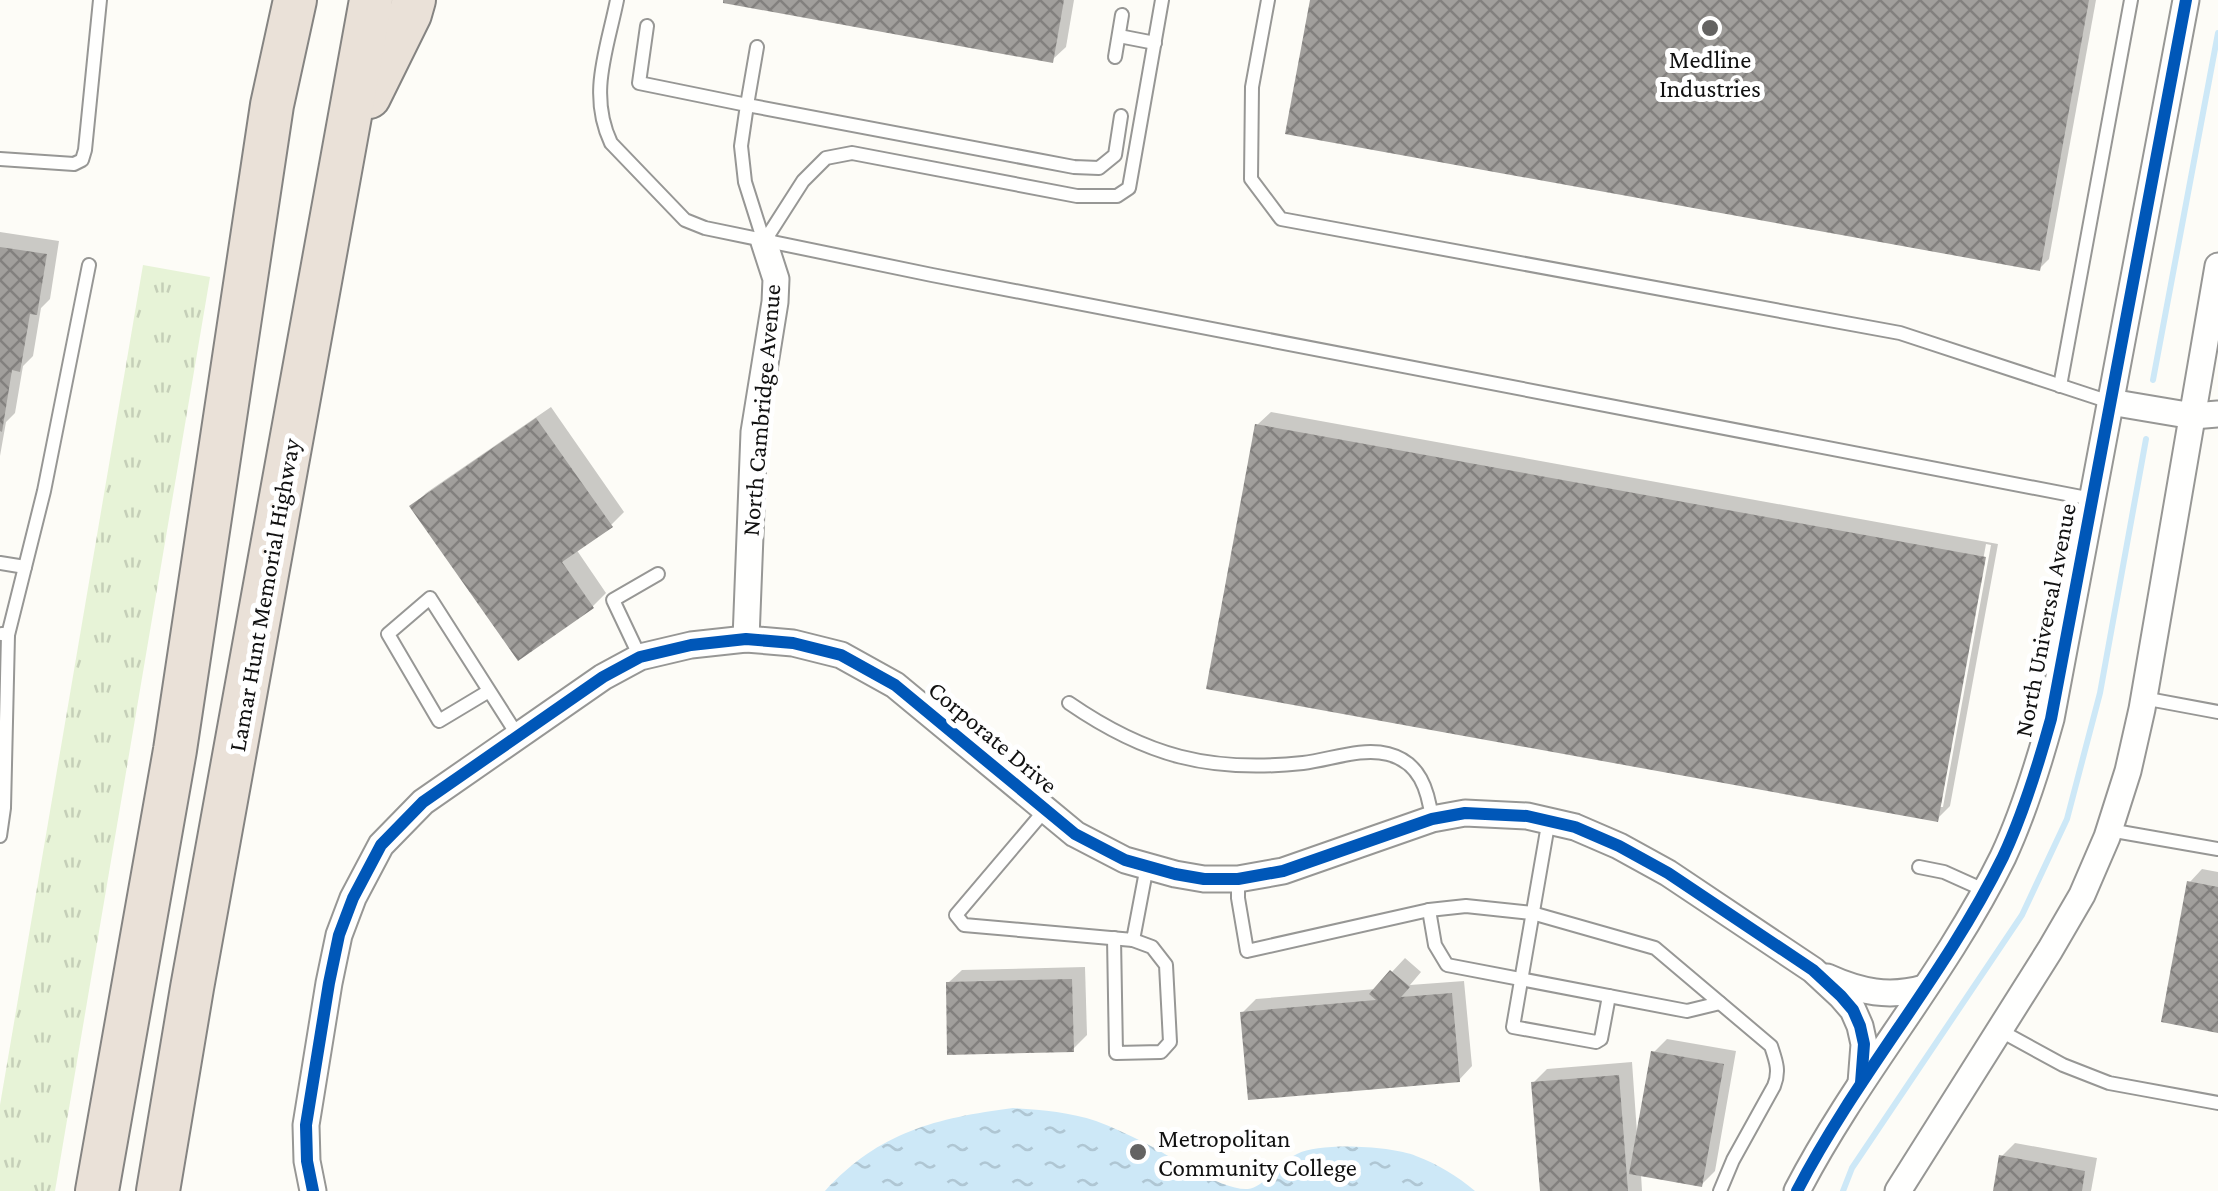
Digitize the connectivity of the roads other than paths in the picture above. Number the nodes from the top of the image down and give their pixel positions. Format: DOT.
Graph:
graph roads {
  1 [pos="100,0"];
  2 [pos="274,0"];
  3 [pos="295,0"];
  4 [pos="372,0"];
  5 [pos="414,0"];
  6 [pos="617,0"];
  7 [pos="1162,0"];
  8 [pos="1268,0"];
  9 [pos="2131,0"];
  10 [pos="2186,0"];
  11 [pos="1122,15"];
  12 [pos="647,26"];
  13 [pos="1119,36"];
  14 [pos="1155,42"];
  15 [pos="757,47"];
  16 [pos="1115,58"];
  17 [pos="272,104"];
  18 [pos="747,105"];
  19 [pos="1121,116"];
  20 [pos="347,142"];
  21 [pos="0,160"];
  22 [pos="764,242"];
  23 [pos="89,265"];
  24 [pos="2218,266"];
  25 [pos="2060,386"];
  26 [pos="2110,402"];
  27 [pos="2206,415"];
  28 [pos="2218,428"];
  29 [pos="2092,498"];
  30 [pos="0,563"];
  31 [pos="25,566"];
  32 [pos="658,574"];
  33 [pos="4,634"];
  34 [pos="746,639"];
  35 [pos="640,657"];
  36 [pos="489,690"];
  37 [pos="2143,698"];
  38 [pos="1069,704"];
  39 [pos="2218,712"];
  40 [pos="518,736"];
  41 [pos="1045,810"];
  42 [pos="1432,819"];
  43 [pos="1549,819"];
  44 [pos="2109,830"];
  45 [pos="0,836"];
  46 [pos="2218,849"];
  47 [pos="1147,866"];
  48 [pos="1918,867"];
  49 [pos="1238,879"];
  50 [pos="1984,890"];
  51 [pos="1429,910"];
  52 [pos="1532,913"];
  53 [pos="1114,938"];
  54 [pos="1133,940"];
  55 [pos="1813,970"];
  56 [pos="1520,979"];
  57 [pos="1924,988"];
  58 [pos="1609,996"];
  59 [pos="1720,1003"];
  60 [pos="1999,1030"];
  61 [pos="1860,1083"];
  62 [pos="2218,1102"];
  63 [pos="97,1191"];
  64 [pos="158,1191"];
  65 [pos="313,1191"];
  66 [pos="1720,1191"];
  67 [pos="1797,1191"];
  68 [pos="1898,1191"];
  1 -- 21 [label="lane"];
  2 -- 17 [label="highway"];
  3 -- 17 [label="highway"];
  4 -- 20 [label="highway, Lamar Hunt Memorial Highway"];
  5 -- 20 [label="highway"];
  6 -- 22 [label="lane"];
  7 -- 14 [label="lane"];
  8 -- 25 [label="lane"];
  9 -- 25 [label="lane"];
  10 -- 26 [label="street, North Universal Avenue"];
  11 -- 13 [label="lane"];
  12 -- 18 [label="lane"];
  13 -- 14 [label="lane"];
  13 -- 16 [label="lane"];
  14 -- 22 [label="lane"];
  15 -- 18 [label="lane"];
  17 -- 63 [label="highway"];
  18 -- 19 [label="lane"];
  18 -- 22 [label="lane"];
  20 -- 64 [label="highway, Lamar Hunt Memorial Highway"];
  22 -- 29 [label="lane"];
  22 -- 34 [label="street, North Cambridge Avenue"];
  23 -- 31 [label="lane"];
  24 -- 27 [label="street"];
  25 -- 26 [label="lane"];
  26 -- 27 [label="street"];
  26 -- 29 [label="street, North Universal Avenue"];
  27 -- 28 [label="street"];
  27 -- 37 [label="street"];
  29 -- 50 [label="street, North Universal Avenue"];
  30 -- 31 [label="lane"];
  31 -- 33 [label="lane"];
  32 -- 35 [label="lane"];
  33 -- 45 [label="lane"];
  34 -- 35 [label="street, Corporate Drive"];
  34 -- 41 [label="street, Corporate Drive"];
  35 -- 40 [label="street, Corporate Drive"];
  36 -- 36 [label="lane"];
  36 -- 40 [label="lane"];
  37 -- 39 [label="lane"];
  37 -- 44 [label="street"];
  38 -- 42 [label="lane"];
  40 -- 65 [label="street, Corporate Drive"];
  41 -- 47 [label="street, Corporate Drive"];
  41 -- 53 [label="lane"];
  42 -- 43 [label="street, Corporate Drive"];
  42 -- 49 [label="street, Corporate Drive"];
  43 -- 52 [label="lane"];
  43 -- 55 [label="street, Corporate Drive"];
  44 -- 46 [label="lane"];
  44 -- 60 [label="street"];
  47 -- 49 [label="street, Corporate Drive"];
  47 -- 54 [label="lane"];
  48 -- 50 [label="lane"];
  49 -- 51 [label="lane"];
  50 -- 57 [label="street, North Universal Avenue"];
  51 -- 52 [label="lane"];
  51 -- 56 [label="lane"];
  52 -- 56 [label="lane"];
  52 -- 59 [label="lane"];
  53 -- 54 [label="lane"];
  53 -- 54 [label="lane"];
  55 -- 57 [label="street, Corporate Drive"];
  55 -- 61 [label="street, Corporate Drive"];
  56 -- 58 [label="lane"];
  56 -- 58 [label="lane"];
  57 -- 61 [label="street, North Universal Avenue"];
  58 -- 59 [label="lane"];
  59 -- 66 [label="lane"];
  60 -- 62 [label="lane"];
  60 -- 68 [label="street"];
  61 -- 67 [label="street, North Universal Avenue"];
}
